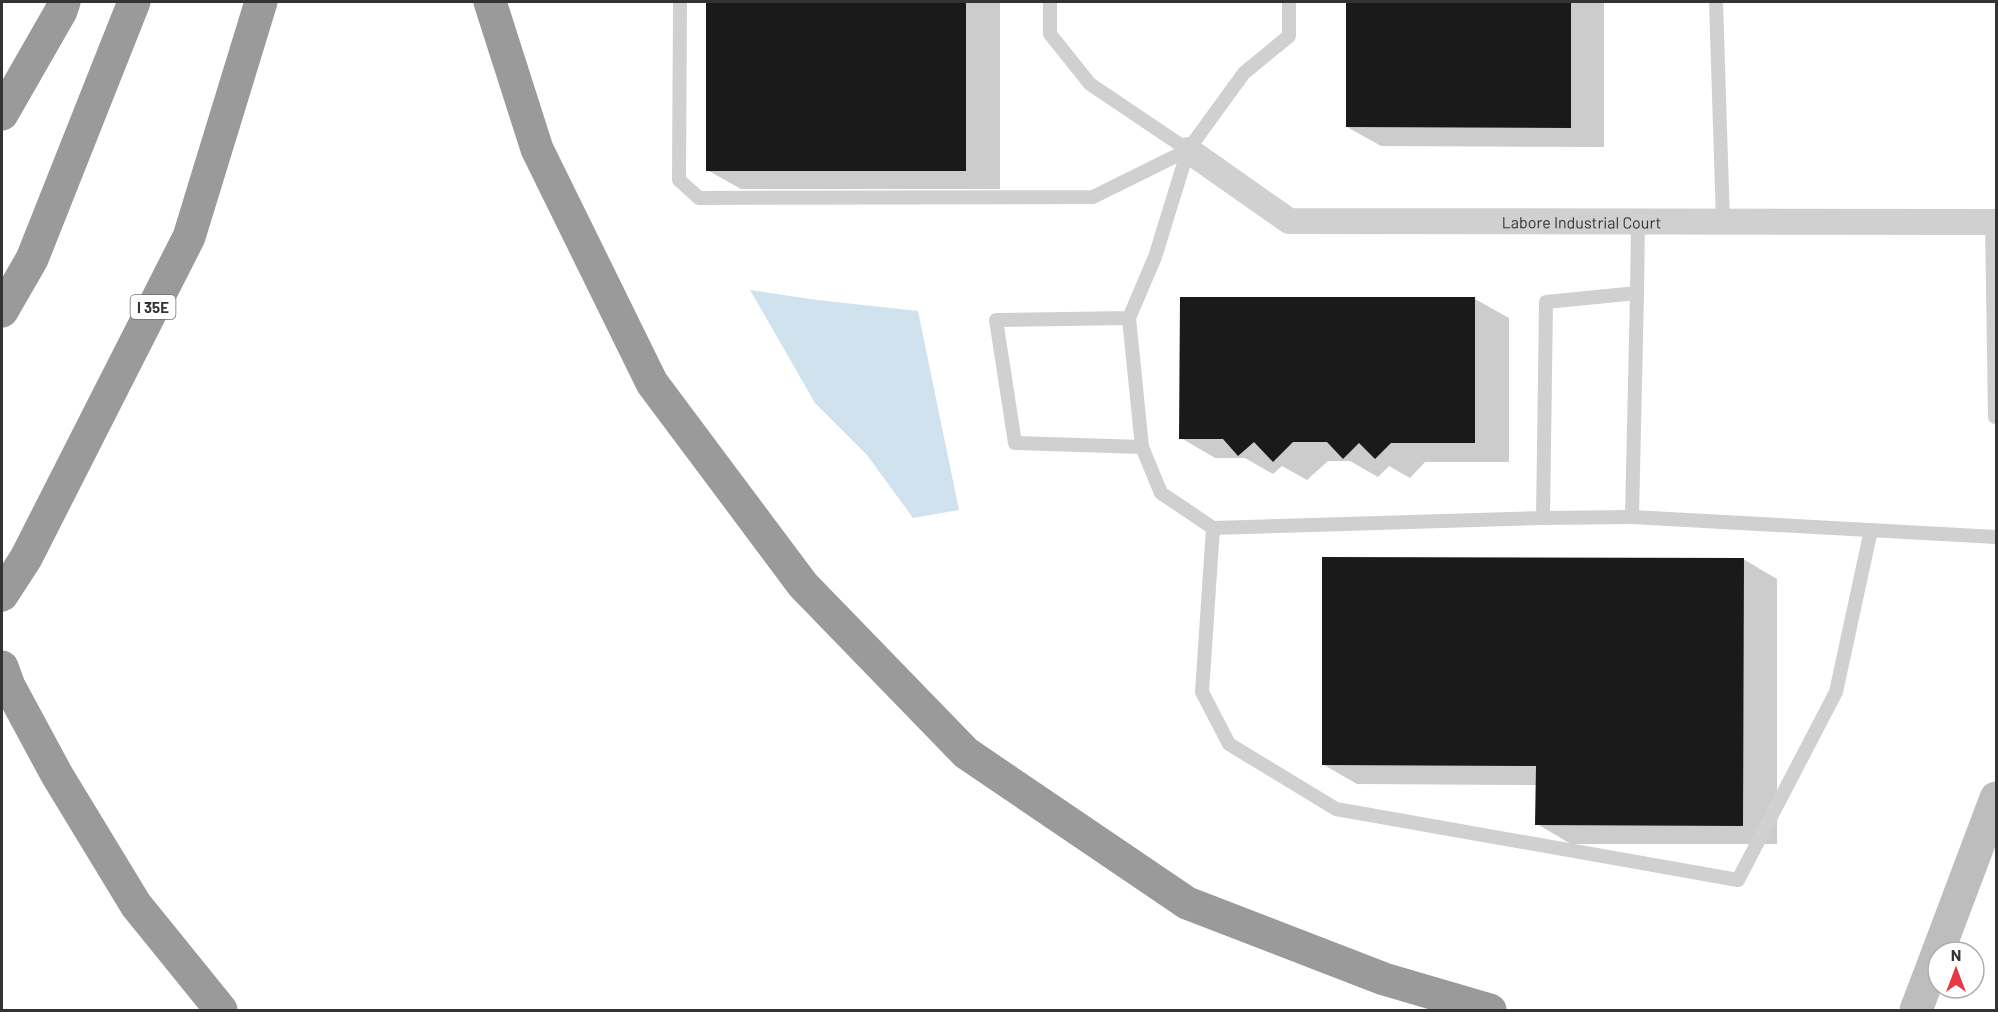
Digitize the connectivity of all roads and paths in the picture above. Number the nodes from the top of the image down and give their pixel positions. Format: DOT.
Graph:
graph roads {
  1 [pos="64,2"];
  2 [pos="134,2"];
  3 [pos="261,2"];
  4 [pos="490,2"];
  5 [pos="680,2"];
  6 [pos="1050,2"];
  7 [pos="1289,2"];
  8 [pos="1716,2"];
  9 [pos="2,114"];
  10 [pos="1188,150"];
  11 [pos="1638,222"];
  12 [pos="1723,222"];
  13 [pos="1994,222"];
  14 [pos="1638,293"];
  15 [pos="2,311"];
  16 [pos="1129,318"];
  17 [pos="1995,417"];
  18 [pos="1142,447"];
  19 [pos="1632,517"];
  20 [pos="1543,518"];
  21 [pos="1213,528"];
  22 [pos="1871,530"];
  23 [pos="1996,537"];
  24 [pos="2,594"];
  25 [pos="2,668"];
  26 [pos="1996,798"];
  27 [pos="1943,940"];
  28 [pos="1926,984"];
  29 [pos="221,1011"];
  30 [pos="1490,1011"];
  31 [pos="1916,1011"];
  1 -- 9 [label="highway"];
  2 -- 15 [label="highway"];
  3 -- 24 [label="highway, I 35E"];
  4 -- 30 [label="highway"];
  5 -- 10 [label="lane"];
  6 -- 10 [label="lane"];
  7 -- 10 [label="lane"];
  8 -- 12 [label="lane"];
  10 -- 11 [label="street, Labore Industrial Court"];
  10 -- 16 [label="lane"];
  11 -- 12 [label="street, Labore Industrial Court"];
  11 -- 14 [label="lane"];
  12 -- 13 [label="street, Labore Industrial Court"];
  13 -- 17 [label="lane"];
  14 -- 19 [label="lane"];
  14 -- 20 [label="lane"];
  16 -- 18 [label="lane"];
  16 -- 18 [label="lane"];
  18 -- 21 [label="lane"];
  19 -- 20 [label="lane"];
  19 -- 22 [label="lane"];
  20 -- 21 [label="lane"];
  21 -- 22 [label="lane"];
  22 -- 23 [label="lane"];
  25 -- 29 [label="highway"];
  26 -- 27 [label="street"];
  28 -- 31 [label="street"];
}
